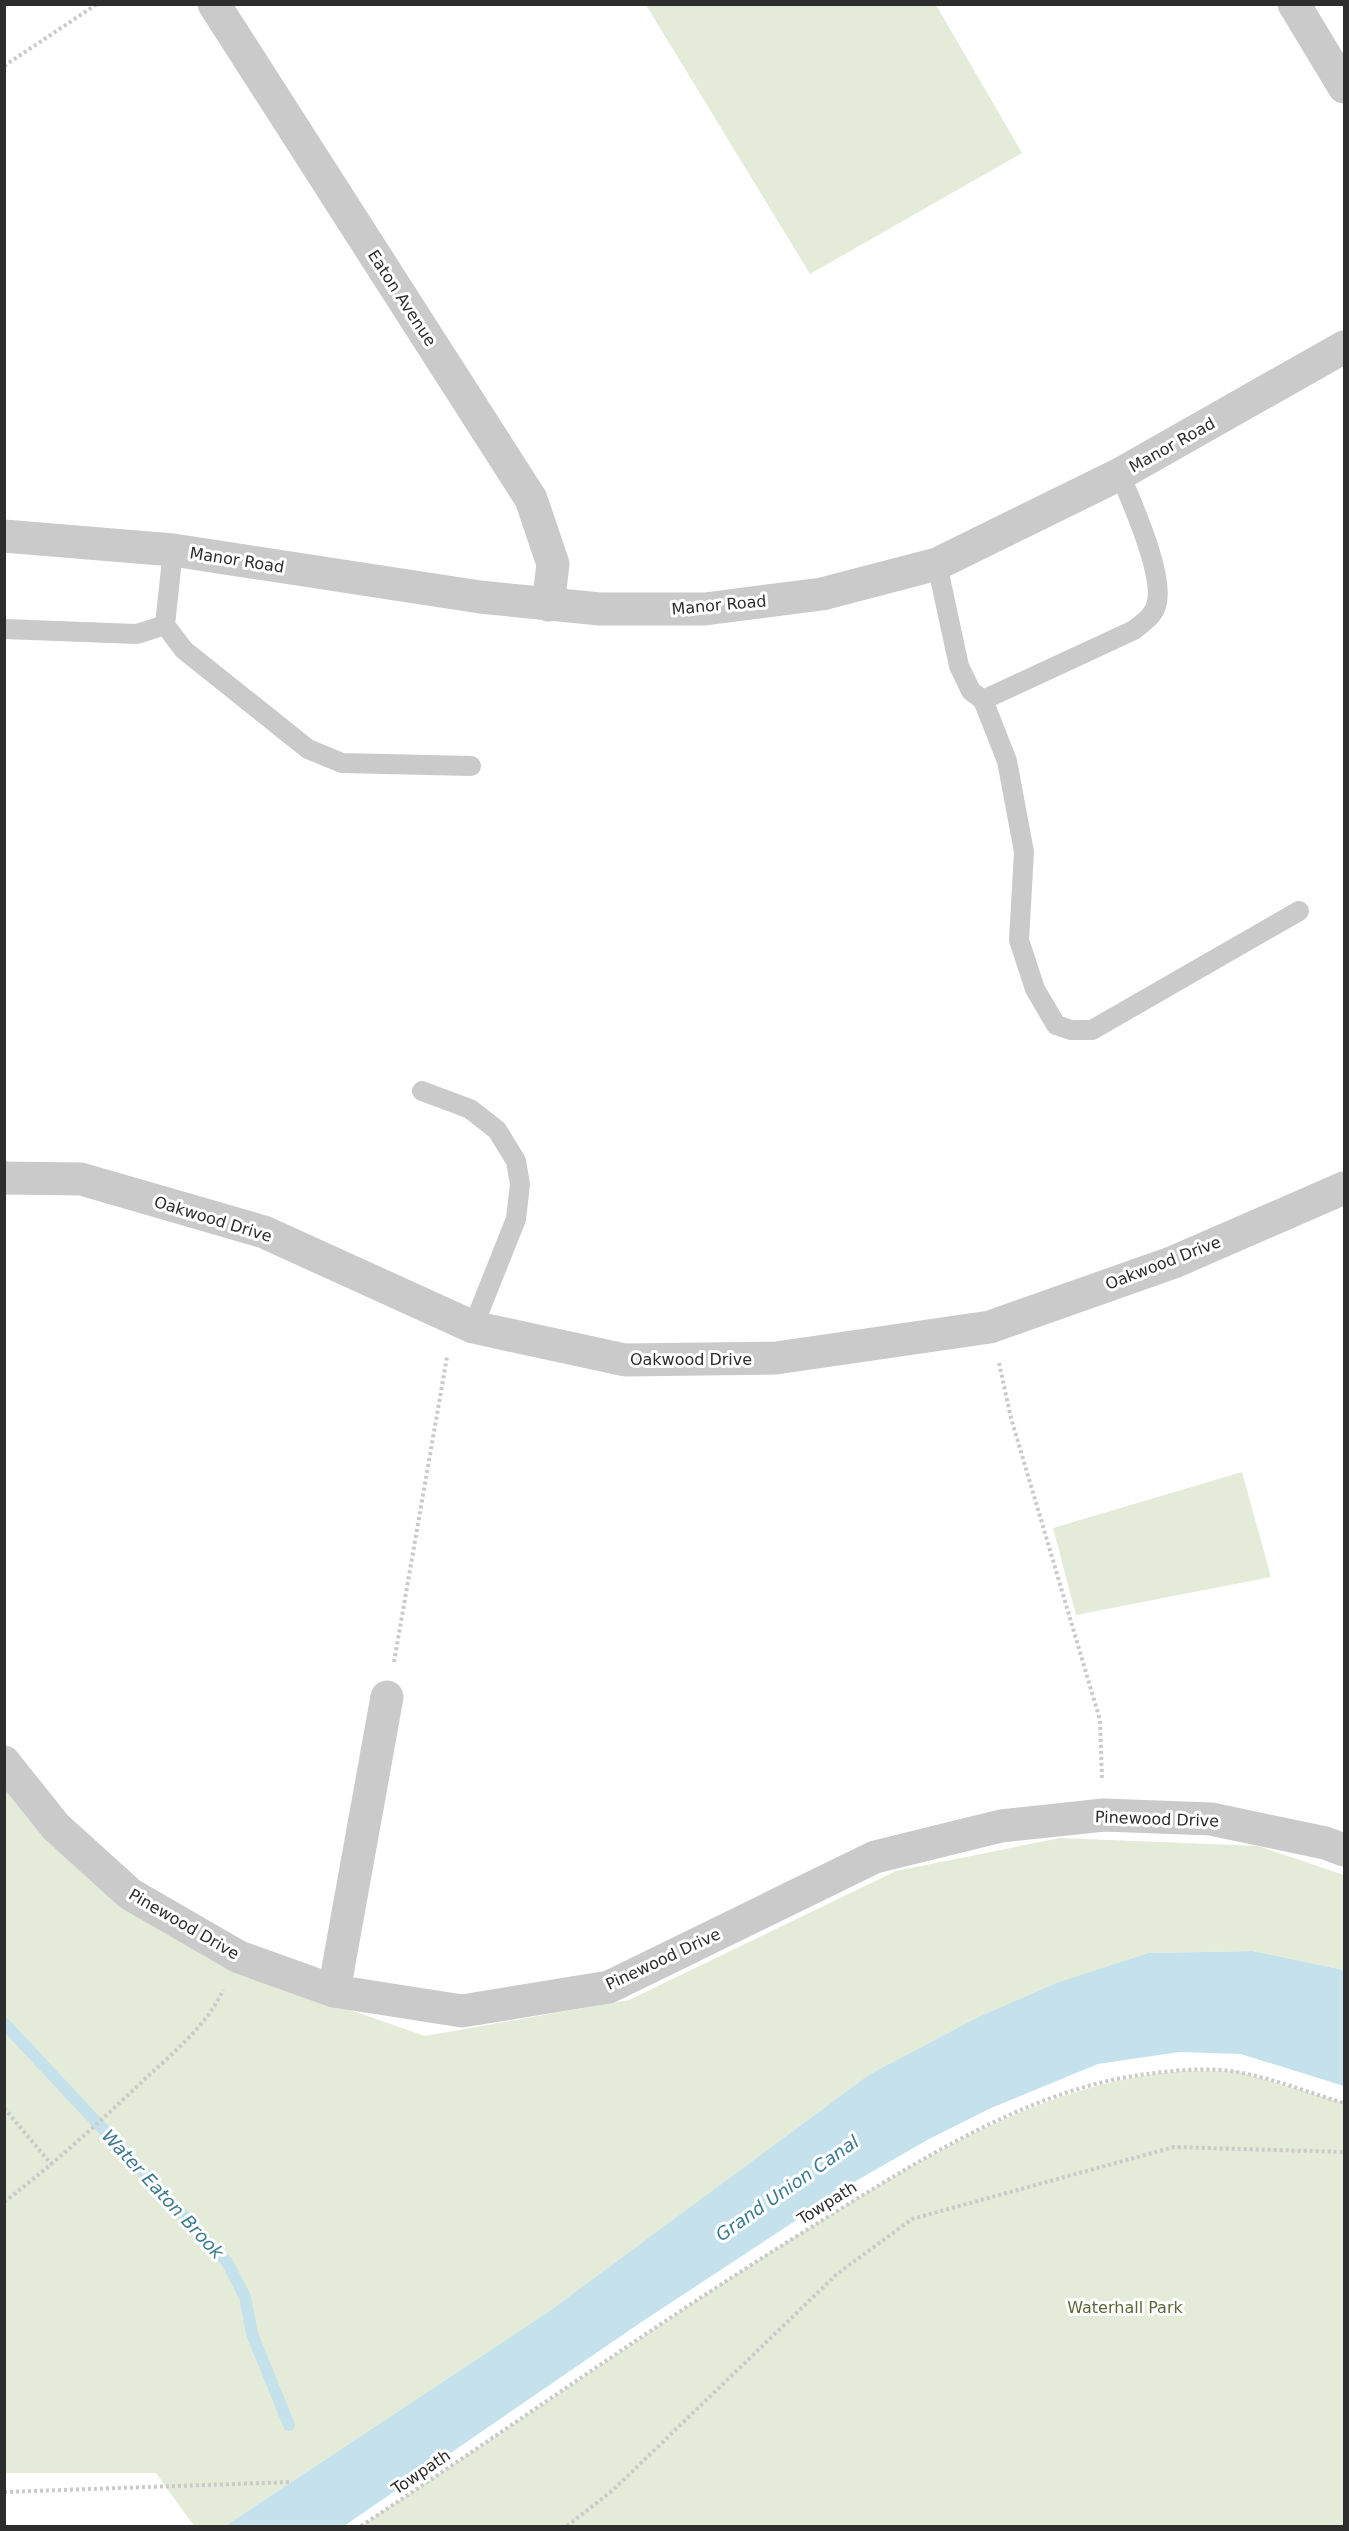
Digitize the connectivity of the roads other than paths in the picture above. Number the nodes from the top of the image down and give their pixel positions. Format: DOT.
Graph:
graph roads {
  1 [pos="214,4"];
  2 [pos="1294,4"];
  3 [pos="1344,87"];
  4 [pos="1344,347"];
  5 [pos="1120,474"];
  6 [pos="4,536"];
  7 [pos="173,550"];
  8 [pos="937,564"];
  9 [pos="548,605"];
  10 [pos="165,625"];
  11 [pos="4,629"];
  12 [pos="983,700"];
  13 [pos="471,766"];
  14 [pos="1299,911"];
  15 [pos="422,1092"];
  16 [pos="4,1178"];
  17 [pos="1344,1188"];
  18 [pos="473,1327"];
  19 [pos="387,1697"];
  20 [pos="4,1762"];
  21 [pos="1344,1850"];
  22 [pos="334,1991"];
  1 -- 9 [label="street, Eaton Avenue"];
  2 -- 3 [label="street"];
  4 -- 5 [label="street, Manor Road"];
  5 -- 8 [label="street, Manor Road"];
  5 -- 12 [label="lane"];
  6 -- 7 [label="street, Manor Road"];
  7 -- 9 [label="street, Manor Road"];
  7 -- 10 [label="lane"];
  8 -- 9 [label="street, Manor Road"];
  8 -- 12 [label="lane"];
  10 -- 11 [label="lane"];
  10 -- 13 [label="lane"];
  12 -- 14 [label="lane"];
  15 -- 18 [label="lane"];
  16 -- 18 [label="street, Oakwood Drive"];
  17 -- 18 [label="street, Oakwood Drive"];
  19 -- 22 [label="street"];
  20 -- 22 [label="street, Pinewood Drive"];
  21 -- 22 [label="street, Pinewood Drive"];
}
